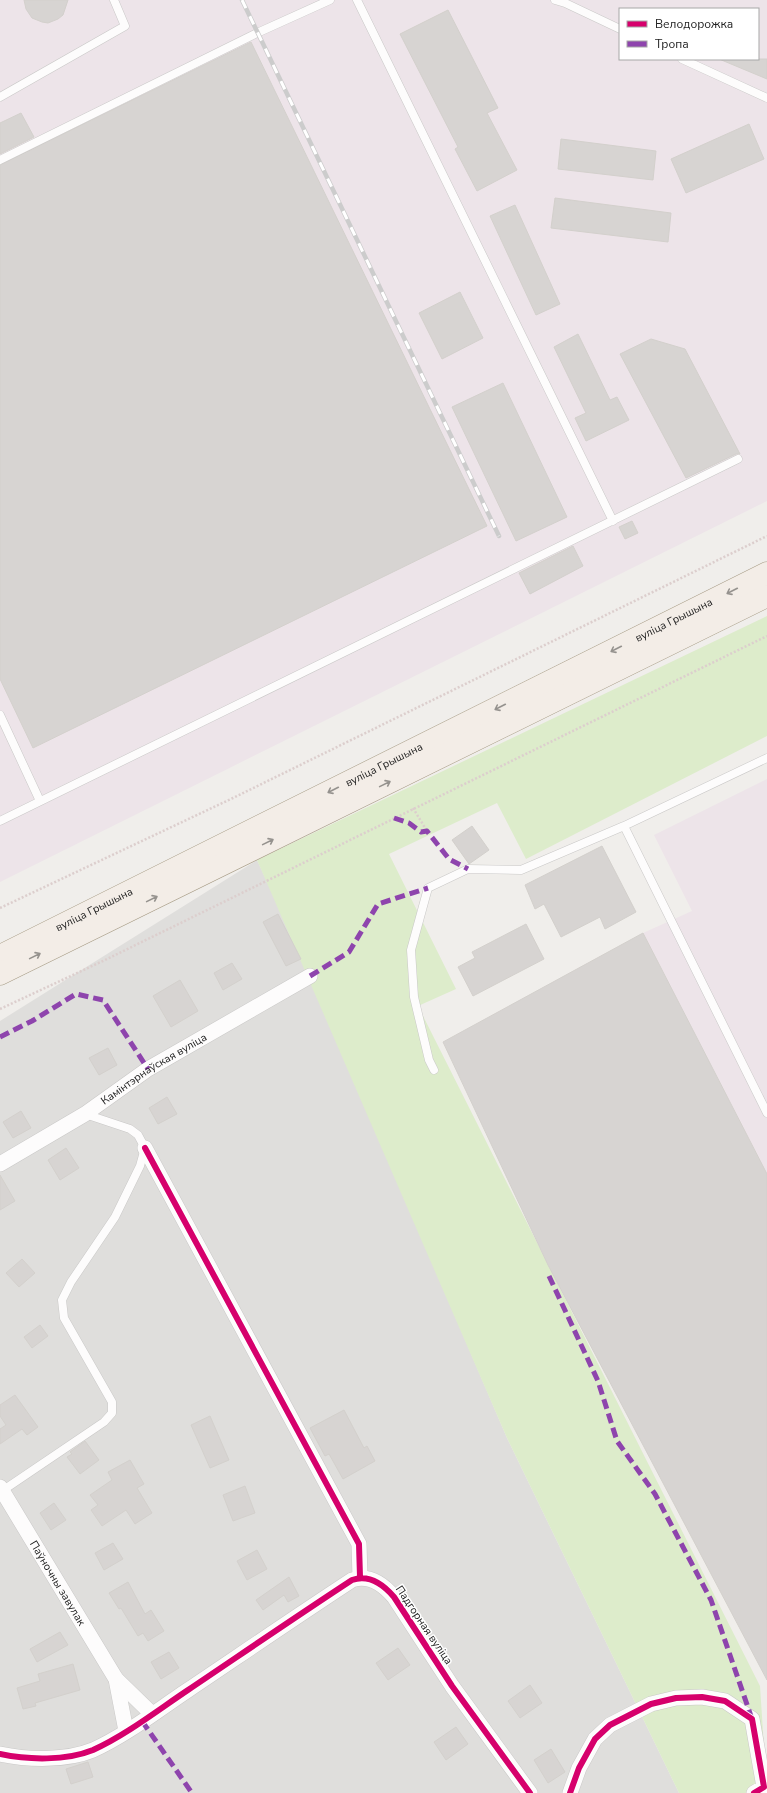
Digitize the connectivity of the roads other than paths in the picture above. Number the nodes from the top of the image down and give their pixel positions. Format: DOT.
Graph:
graph roads {
  1 [pos="114,0"];
  2 [pos="330,0"];
  3 [pos="357,0"];
  4 [pos="555,0"];
  5 [pos="619,29"];
  6 [pos="684,60"];
  7 [pos="0,97"];
  8 [pos="767,98"];
  9 [pos="0,160"];
  10 [pos="738,459"];
  11 [pos="613,521"];
  12 [pos="767,573"];
  13 [pos="767,596"];
  14 [pos="0,715"];
  15 [pos="767,758"];
  16 [pos="40,801"];
  17 [pos="0,821"];
  18 [pos="624,826"];
  19 [pos="0,956"];
  20 [pos="0,974"];
  21 [pos="310,976"];
  22 [pos="434,1070"];
  23 [pos="767,1113"];
  24 [pos="86,1114"];
  25 [pos="145,1148"];
  26 [pos="0,1164"];
  27 [pos="1,1489"];
  28 [pos="360,1577"];
  29 [pos="116,1679"];
  30 [pos="147,1717"];
  31 [pos="126,1731"];
  32 [pos="0,1754"];
  33 [pos="530,1793"];
  34 [pos="570,1793"];
  35 [pos="754,1793"];
  1 -- 7 [label="lane"];
  2 -- 9 [label="lane"];
  3 -- 11 [label="lane"];
  4 -- 5 [label="lane"];
  6 -- 8 [label="lane"];
  10 -- 11 [label="lane"];
  11 -- 16 [label="lane"];
  12 -- 19 [label="main road, вуліца Грышына, one-way"];
  20 -- 13 [label="main road, вуліца Грышына, one-way"];
  14 -- 16 [label="lane"];
  15 -- 18 [label="lane"];
  16 -- 17 [label="lane"];
  18 -- 22 [label="lane"];
  18 -- 23 [label="lane"];
  21 -- 24 [label="street, Камінтэрнаўская вуліца"];
  24 -- 25 [label="lane"];
  24 -- 26 [label="street, Камінтэрнаўская вуліца"];
  25 -- 27 [label="lane"];
  25 -- 28 [label="street"];
  27 -- 29 [label="street, Паўночны завулак"];
  28 -- 30 [label="street"];
  28 -- 33 [label="street, Падгорная вуліца"];
  29 -- 30 [label="street, Паўночны завулак"];
  29 -- 31 [label="street, Паўночны завулак"];
  30 -- 31 [label="street"];
  31 -- 32 [label="street"];
  34 -- 35 [label="street"];
}
